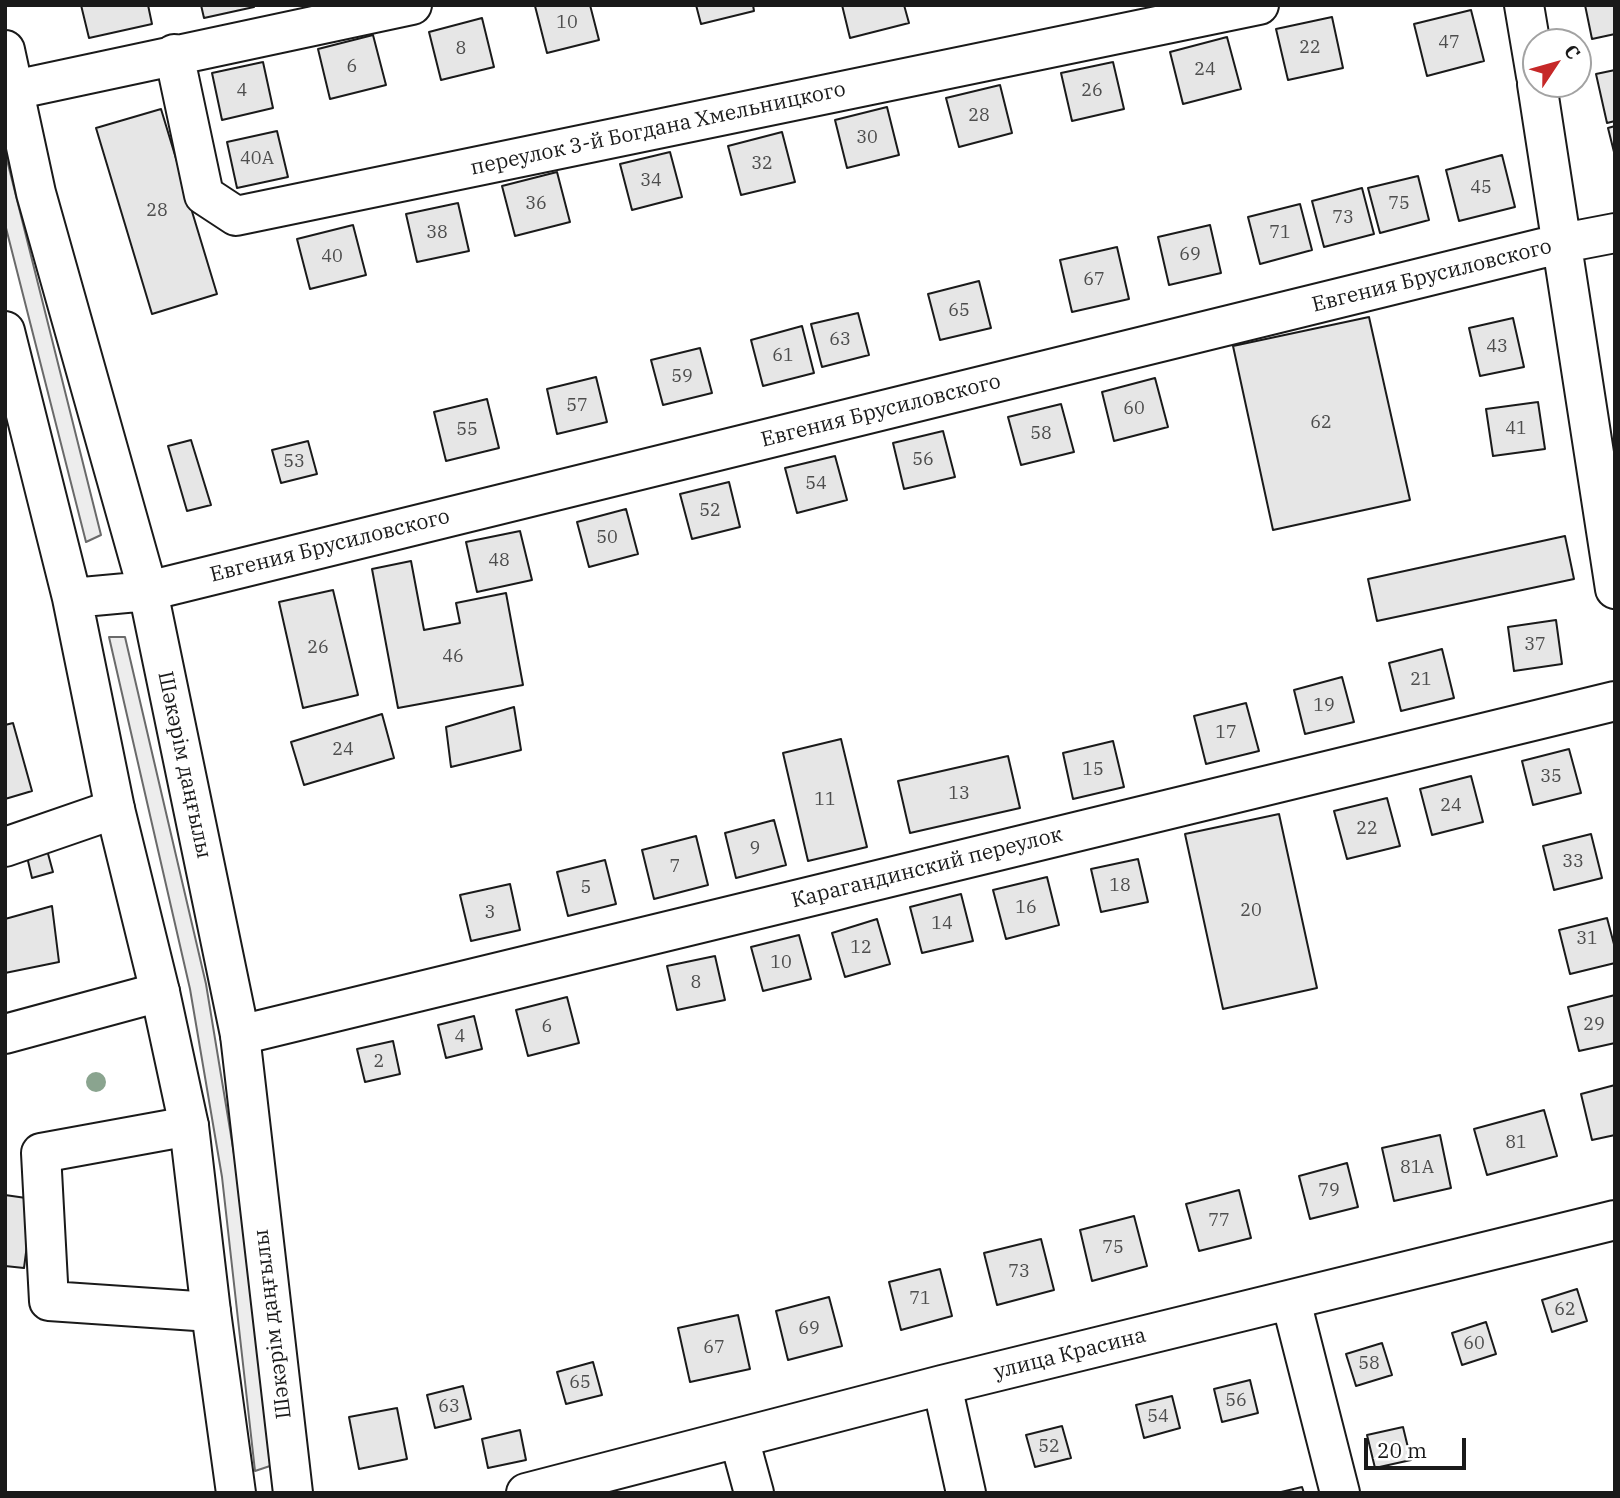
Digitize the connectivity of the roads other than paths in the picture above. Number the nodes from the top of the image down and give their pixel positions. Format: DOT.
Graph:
graph roads {
  1 [pos="412,5"];
  2 [pos="1259,5"];
  3 [pos="1524,5"];
  4 [pos="1528,28"];
  5 [pos="5,50"];
  6 [pos="174,54"];
  7 [pos="14,89"];
  8 [pos="1539,98"];
  9 [pos="1615,233"];
  10 [pos="1563,243"];
  11 [pos="5,331"];
  12 [pos="1615,589"];
  13 [pos="148,591"];
  14 [pos="72,598"];
  15 [pos="1615,701"];
  16 [pos="115,809"];
  17 [pos="5,847"];
  18 [pos="160,992"];
  19 [pos="5,1034"];
  20 [pos="240,1035"];
  21 [pos="189,1126"];
  22 [pos="1615,1220"];
  23 [pos="1291,1301"];
  24 [pos="211,1312"];
  25 [pos="942,1385"];
  26 [pos="739,1438"];
  27 [pos="236,1493"];
  28 [pos="293,1493"];
  29 [pos="526,1493"];
  30 [pos="754,1493"];
  31 [pos="966,1493"];
  32 [pos="1340,1493"];
  1 -- 6 [label="street"];
  2 -- 6 [label="street, переулок 3-й Богдана Хмельницкого"];
  3 -- 4 [label="street"];
  5 -- 7 [label="street, Шәкәрім даңғылы"];
  6 -- 7 [label="street"];
  7 -- 13 [label="street, Шәкәрім даңғылы"];
  8 -- 10 [label="street"];
  9 -- 10 [label="street, Евгения Брусиловского"];
  10 -- 12 [label="street"];
  10 -- 13 [label="street, Евгения Брусиловского"];
  11 -- 14 [label="street"];
  13 -- 14 [label="street, Евгения Брусиловского"];
  13 -- 20 [label="street, Шәкәрім даңғылы"];
  14 -- 16 [label="street"];
  15 -- 20 [label="street, Карагандинский переулок"];
  16 -- 17 [label="street"];
  16 -- 18 [label="street"];
  18 -- 19 [label="street"];
  18 -- 21 [label="street"];
  20 -- 28 [label="street, Шәкәрім даңғылы"];
  21 -- 24 [label="street"];
  21 -- 24 [label="street"];
  22 -- 23 [label="street, улица Красина"];
  23 -- 25 [label="street, улица Красина"];
  23 -- 32 [label="street"];
  24 -- 27 [label="street"];
  25 -- 26 [label="street, улица Красина"];
  25 -- 31 [label="street"];
  26 -- 29 [label="street, улица Красина"];
  26 -- 30 [label="street"];
}
